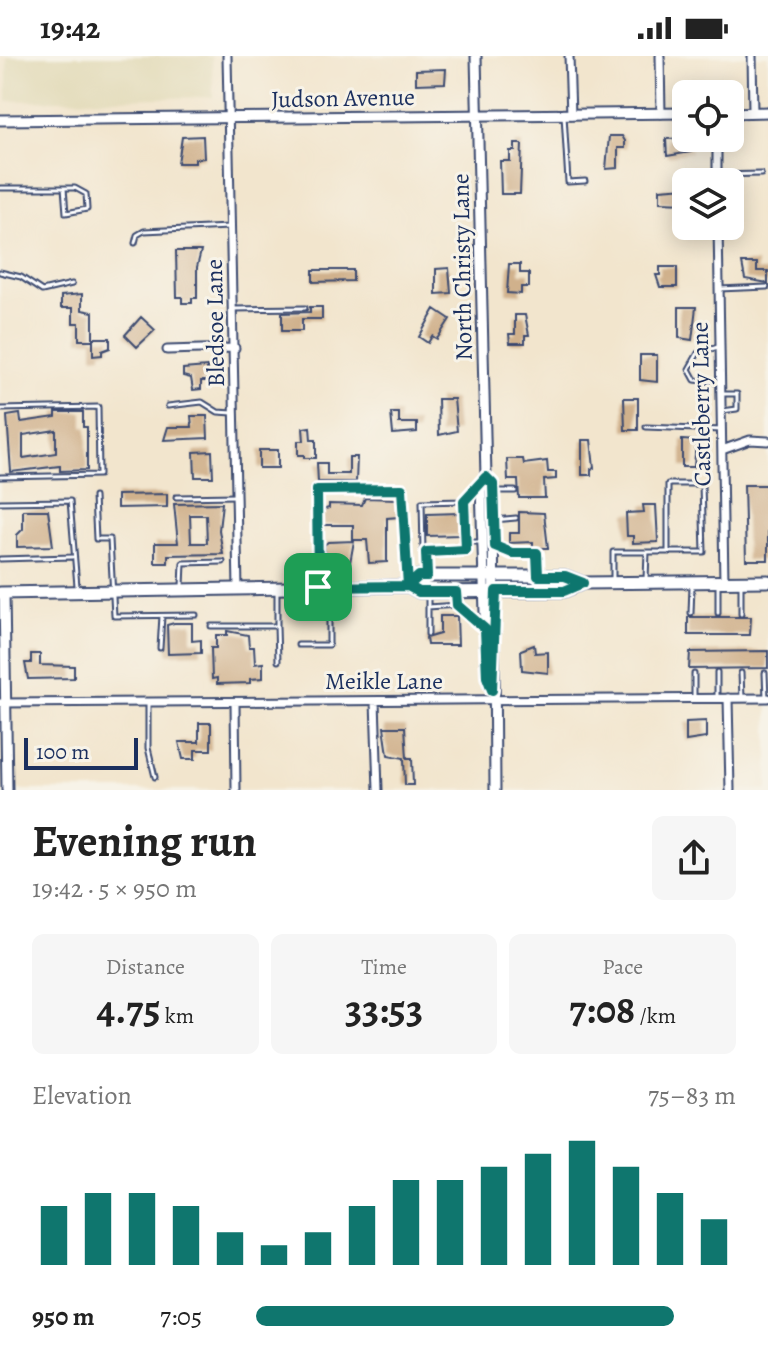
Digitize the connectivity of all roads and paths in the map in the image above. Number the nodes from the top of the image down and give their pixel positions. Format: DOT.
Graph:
graph roads {
  1 [pos="227,56"];
  2 [pos="476,56"];
  3 [pos="569,56"];
  4 [pos="660,56"];
  5 [pos="752,56"];
  6 [pos="744,112"];
  7 [pos="753,112"];
  8 [pos="768,112"];
  9 [pos="661,114"];
  10 [pos="672,114"];
  11 [pos="568,115"];
  12 [pos="478,116"];
  13 [pos="229,118"];
  14 [pos="0,120"];
  15 [pos="761,174"];
  16 [pos="744,176"];
  17 [pos="585,181"];
  18 [pos="0,188"];
  19 [pos="64,188"];
  20 [pos="233,227"];
  21 [pos="718,240"];
  22 [pos="135,243"];
  23 [pos="0,272"];
  24 [pos="72,284"];
  25 [pos="767,287"];
  26 [pos="719,289"];
  27 [pos="305,308"];
  28 [pos="234,309"];
  29 [pos="720,347"];
  30 [pos="235,348"];
  31 [pos="167,350"];
  32 [pos="721,383"];
  33 [pos="721,394"];
  34 [pos="168,406"];
  35 [pos="0,409"];
  36 [pos="722,411"];
  37 [pos="237,413"];
  38 [pos="646,427"];
  39 [pos="722,430"];
  40 [pos="768,441"];
  41 [pos="722,450"];
  42 [pos="0,477"];
  43 [pos="483,481"];
  44 [pos="493,491"];
  45 [pos="515,491"];
  46 [pos="236,496"];
  47 [pos="94,497"];
  48 [pos="176,497"];
  49 [pos="464,501"];
  50 [pos="0,502"];
  51 [pos="516,518"];
  52 [pos="494,520"];
  53 [pos="466,542"];
  54 [pos="482,542"];
  55 [pos="495,546"];
  56 [pos="426,552"];
  57 [pos="647,552"];
  58 [pos="668,552"];
  59 [pos="73,557"];
  60 [pos="0,559"];
  61 [pos="223,562"];
  62 [pos="427,576"];
  63 [pos="489,576"];
  64 [pos="538,576"];
  65 [pos="768,581"];
  66 [pos="692,582"];
  67 [pos="721,582"];
  68 [pos="741,582"];
  69 [pos="583,583"];
  70 [pos="613,583"];
  71 [pos="646,583"];
  72 [pos="408,586"];
  73 [pos="324,587"];
  74 [pos="277,588"];
  75 [pos="238,589"];
  76 [pos="182,590"];
  77 [pos="114,591"];
  78 [pos="490,591"];
  79 [pos="78,592"];
  80 [pos="427,592"];
  81 [pos="456,592"];
  82 [pos="2,593"];
  83 [pos="457,605"];
  84 [pos="428,607"];
  85 [pos="691,613"];
  86 [pos="718,613"];
  87 [pos="741,614"];
  88 [pos="196,615"];
  89 [pos="162,616"];
  90 [pos="211,626"];
  91 [pos="277,626"];
  92 [pos="485,629"];
  93 [pos="428,634"];
  94 [pos="298,645"];
  95 [pos="160,648"];
  96 [pos="278,661"];
  97 [pos="717,672"];
  98 [pos="741,673"];
  99 [pos="765,673"];
  100 [pos="694,674"];
  101 [pos="492,690"];
  102 [pos="694,698"];
  103 [pos="717,698"];
  104 [pos="728,698"];
  105 [pos="742,698"];
  106 [pos="767,698"];
  107 [pos="375,701"];
  108 [pos="492,701"];
  109 [pos="148,702"];
  110 [pos="235,702"];
  111 [pos="3,703"];
  112 [pos="155,777"];
  113 [pos="7,790"];
  114 [pos="236,790"];
  115 [pos="378,790"];
  116 [pos="495,790"];
  117 [pos="730,790"];
  1 -- 13 [label="street, Bledsoe Lane"];
  2 -- 12 [label="street, North Christy Lane"];
  3 -- 11 [label="street"];
  4 -- 9 [label="street"];
  5 -- 7 [label="street"];
  6 -- 7 [label="street"];
  7 -- 8 [label="street"];
  9 -- 10 [label="street, Judson Avenue"];
  9 -- 11 [label="street, Judson Avenue"];
  11 -- 12 [label="street, Judson Avenue"];
  11 -- 17 [label="lane"];
  12 -- 13 [label="street, Judson Avenue"];
  12 -- 43 [label="street, North Christy Lane"];
  13 -- 14 [label="street, Judson Avenue"];
  13 -- 20 [label="street, Bledsoe Lane"];
  15 -- 16 [label="lane"];
  18 -- 19 [label="lane"];
  19 -- 19 [label="lane"];
  20 -- 22 [label="lane"];
  20 -- 28 [label="street, Bledsoe Lane"];
  21 -- 26 [label="street, Castleberry Lane"];
  23 -- 24 [label="lane"];
  25 -- 26 [label="lane"];
  26 -- 29 [label="street, Castleberry Lane"];
  27 -- 28 [label="lane"];
  28 -- 30 [label="street, Bledsoe Lane"];
  29 -- 32 [label="street, Castleberry Lane"];
  29 -- 32 [label="lane"];
  30 -- 31 [label="street"];
  30 -- 37 [label="street, Bledsoe Lane"];
  32 -- 33 [label="street, Castleberry Lane"];
  33 -- 36 [label="street, Castleberry Lane"];
  33 -- 36 [label="lane"];
  34 -- 37 [label="lane"];
  35 -- 42 [label="lane"];
  36 -- 39 [label="street, Castleberry Lane"];
  37 -- 46 [label="street, Bledsoe Lane"];
  38 -- 39 [label="lane"];
  39 -- 41 [label="street, Castleberry Lane"];
  40 -- 41 [label="street"];
  41 -- 67 [label="street, Castleberry Lane"];
  43 -- 44 [label="street, North Christy Lane"];
  43 -- 49 [label="lane"];
  43 -- 54 [label="street, North Christy Lane"];
  44 -- 45 [label="lane"];
  44 -- 52 [label="street, North Christy Lane"];
  46 -- 48 [label="lane"];
  46 -- 75 [label="street, Bledsoe Lane"];
  47 -- 77 [label="lane"];
  49 -- 53 [label="lane"];
  49 -- 56 [label="lane"];
  50 -- 59 [label="lane"];
  51 -- 52 [label="lane"];
  52 -- 55 [label="street, North Christy Lane"];
  53 -- 54 [label="lane"];
  53 -- 56 [label="lane"];
  54 -- 63 [label="street, North Christy Lane"];
  55 -- 63 [label="street, North Christy Lane"];
  55 -- 64 [label="lane"];
  56 -- 62 [label="lane"];
  57 -- 58 [label="lane"];
  57 -- 70 [label="lane"];
  57 -- 71 [label="lane"];
  58 -- 58 [label="lane"];
  59 -- 60 [label="lane"];
  59 -- 79 [label="lane"];
  61 -- 76 [label="lane"];
  62 -- 63 [label="main road"];
  62 -- 72 [label="main road"];
  63 -- 64 [label="main road"];
  63 -- 78 [label="street, North Christy Lane"];
  64 -- 69 [label="main road"];
  65 -- 68 [label="main road"];
  66 -- 67 [label="main road"];
  66 -- 71 [label="main road"];
  66 -- 85 [label="lane"];
  67 -- 68 [label="main road"];
  67 -- 86 [label="lane"];
  68 -- 87 [label="lane"];
  69 -- 70 [label="main road"];
  69 -- 78 [label="main road"];
  70 -- 71 [label="main road"];
  72 -- 73 [label="main road"];
  72 -- 73 [label="lane"];
  72 -- 80 [label="main road"];
  73 -- 74 [label="main road"];
  73 -- 94 [label="lane"];
  74 -- 75 [label="main road"];
  74 -- 91 [label="lane"];
  75 -- 76 [label="main road"];
  76 -- 77 [label="main road"];
  77 -- 79 [label="main road"];
  77 -- 89 [label="lane"];
  78 -- 81 [label="main road"];
  78 -- 92 [label="street, North Christy Lane"];
  78 -- 101 [label="street, North Christy Lane"];
  79 -- 82 [label="main road"];
  80 -- 81 [label="main road"];
  80 -- 84 [label="lane"];
  81 -- 83 [label="lane"];
  82 -- 111 [label="street"];
  83 -- 84 [label="lane"];
  83 -- 92 [label="lane"];
  84 -- 93 [label="lane"];
  88 -- 89 [label="lane"];
  89 -- 95 [label="lane"];
  90 -- 91 [label="lane"];
  91 -- 96 [label="lane"];
  92 -- 101 [label="street, North Christy Lane"];
  97 -- 103 [label="lane"];
  98 -- 105 [label="lane"];
  99 -- 106 [label="lane"];
  100 -- 102 [label="lane"];
  101 -- 108 [label="street, North Christy Lane"];
  102 -- 103 [label="street, Meikle Lane"];
  102 -- 108 [label="street, Meikle Lane"];
  103 -- 104 [label="street, Meikle Lane"];
  104 -- 105 [label="street, Meikle Lane"];
  104 -- 117 [label="street"];
  105 -- 106 [label="street, Meikle Lane"];
  107 -- 108 [label="street, Meikle Lane"];
  107 -- 110 [label="street, Meikle Lane"];
  107 -- 115 [label="street"];
  108 -- 116 [label="street, North Christy Lane"];
  109 -- 110 [label="street, Meikle Lane"];
  109 -- 111 [label="street, Meikle Lane"];
  109 -- 112 [label="lane"];
  110 -- 114 [label="street"];
  111 -- 113 [label="street"];
}
